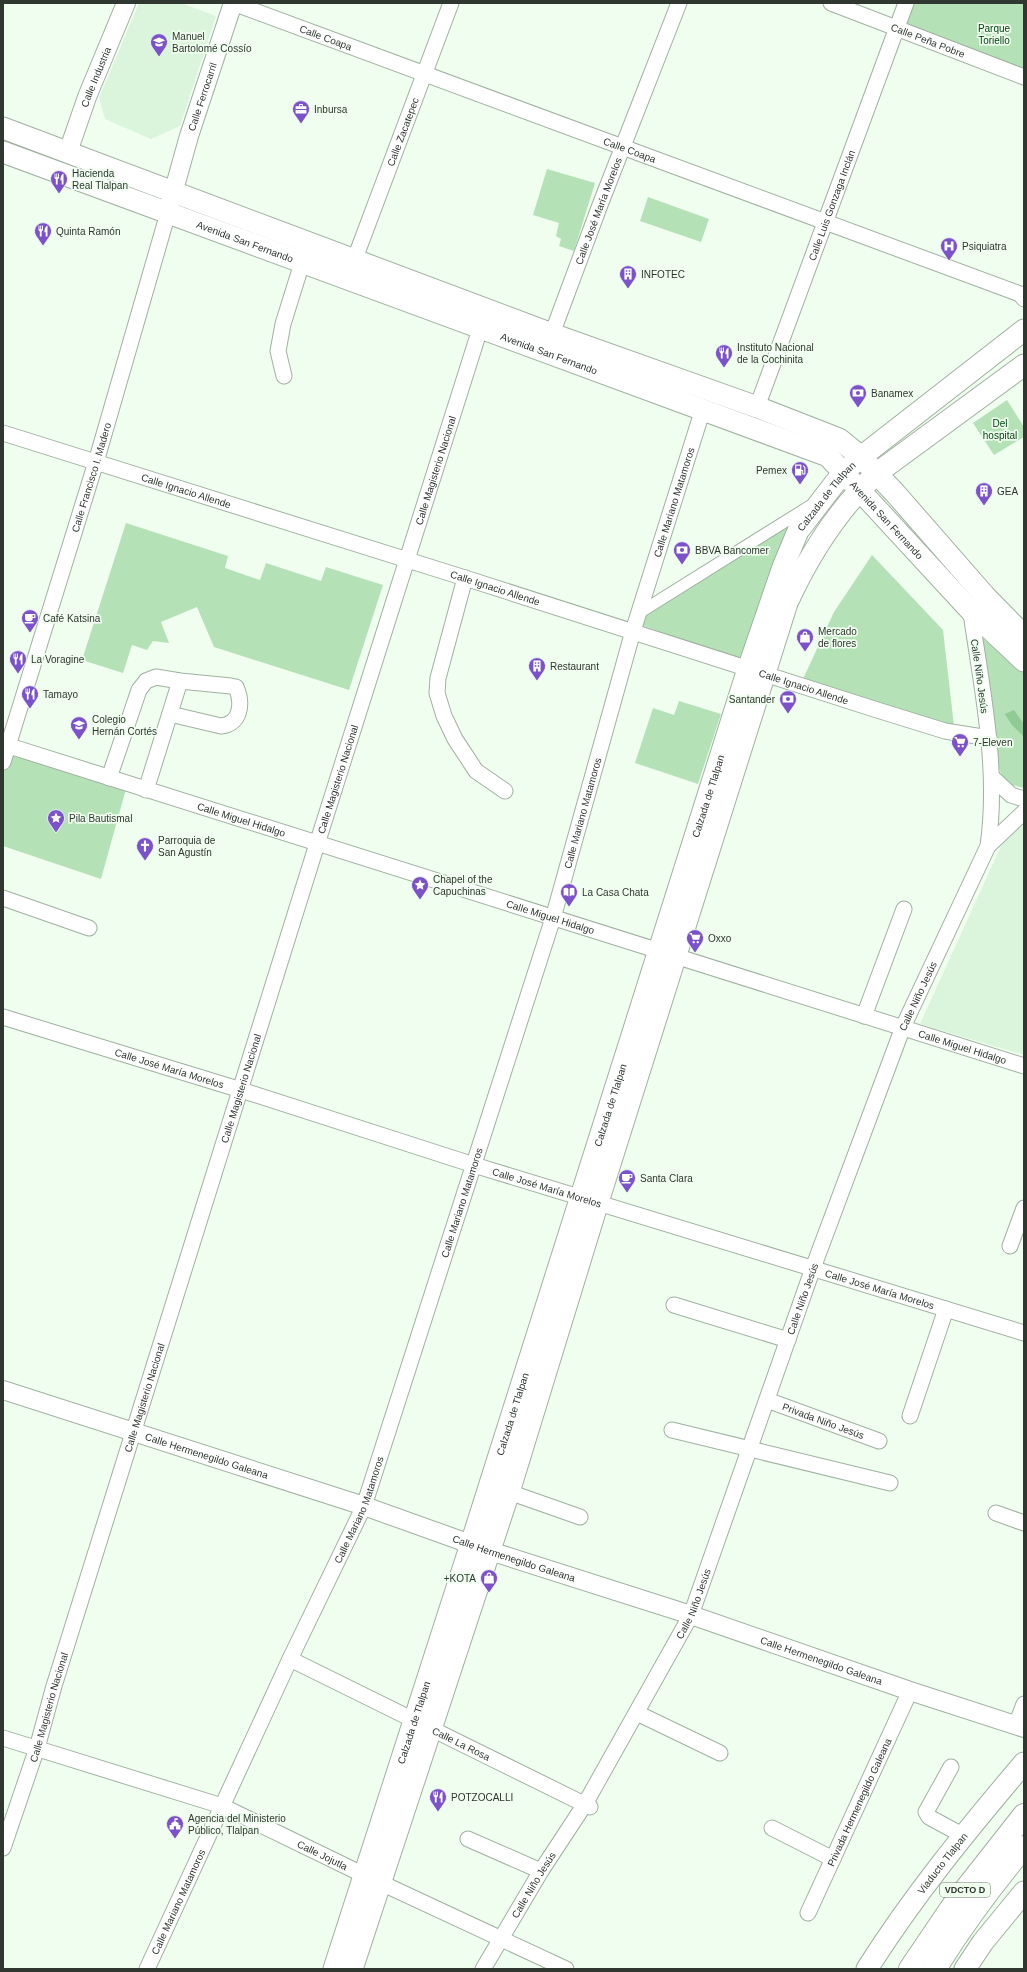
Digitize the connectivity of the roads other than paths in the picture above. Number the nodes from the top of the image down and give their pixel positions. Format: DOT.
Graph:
graph roads {
  1 [pos="126,3"];
  2 [pos="233,3"];
  3 [pos="451,3"];
  4 [pos="679,3"];
  5 [pos="832,3"];
  6 [pos="906,3"];
  7 [pos="897,29"];
  8 [pos="425,74"];
  9 [pos="1024,77"];
  10 [pos="3,128"];
  11 [pos="623,147"];
  12 [pos="3,152"];
  13 [pos="68,152"];
  14 [pos="173,191"];
  15 [pos="168,213"];
  16 [pos="825,222"];
  17 [pos="354,261"];
  18 [pos="302,263"];
  19 [pos="1023,292"];
  20 [pos="480,329"];
  21 [pos="1024,330"];
  22 [pos="549,344"];
  23 [pos="1024,365"];
  24 [pos="284,376"];
  25 [pos="757,407"];
  26 [pos="703,409"];
  27 [pos="3,433"];
  28 [pos="862,457"];
  29 [pos="96,462"];
  30 [pos="844,472"];
  31 [pos="877,473"];
  32 [pos="859,489"];
  33 [pos="822,499"];
  34 [pos="407,559"];
  35 [pos="466,578"];
  36 [pos="978,604"];
  37 [pos="639,613"];
  38 [pos="633,631"];
  39 [pos="1024,636"];
  40 [pos="1024,661"];
  41 [pos="756,671"];
  42 [pos="180,681"];
  43 [pos="170,714"];
  44 [pos="988,738"];
  45 [pos="6,745"];
  46 [pos="3,762"];
  47 [pos="109,778"];
  48 [pos="993,778"];
  49 [pos="146,790"];
  50 [pos="505,791"];
  51 [pos="1024,799"];
  52 [pos="1024,812"];
  53 [pos="317,844"];
  54 [pos="988,846"];
  55 [pos="3,898"];
  56 [pos="904,909"];
  57 [pos="553,918"];
  58 [pos="89,928"];
  59 [pos="667,953"];
  60 [pos="864,1016"];
  61 [pos="3,1017"];
  62 [pos="902,1027"];
  63 [pos="1024,1066"];
  64 [pos="241,1090"];
  65 [pos="474,1165"];
  66 [pos="589,1200"];
  67 [pos="1024,1208"];
  68 [pos="1010,1246"];
  69 [pos="813,1268"];
  70 [pos="674,1305"];
  71 [pos="946,1309"];
  72 [pos="1024,1333"];
  73 [pos="788,1340"];
  74 [pos="3,1390"];
  75 [pos="767,1400"];
  76 [pos="910,1416"];
  77 [pos="672,1430"];
  78 [pos="134,1433"];
  79 [pos="879,1441"];
  80 [pos="749,1450"];
  81 [pos="890,1483"];
  82 [pos="509,1492"];
  83 [pos="364,1506"];
  84 [pos="996,1513"];
  85 [pos="580,1517"];
  86 [pos="1024,1523"];
  87 [pos="481,1547"];
  88 [pos="691,1615"];
  89 [pos="290,1659"];
  90 [pos="910,1691"];
  91 [pos="1024,1704"];
  92 [pos="637,1713"];
  93 [pos="422,1724"];
  94 [pos="1020,1727"];
  95 [pos="3,1738"];
  96 [pos="37,1748"];
  97 [pos="720,1753"];
  98 [pos="1024,1763"];
  99 [pos="950,1767"];
  100 [pos="222,1806"];
  101 [pos="588,1806"];
  102 [pos="1024,1815"];
  103 [pos="1024,1822"];
  104 [pos="772,1828"];
  105 [pos="964,1836"];
  106 [pos="1024,1838"];
  107 [pos="468,1839"];
  108 [pos="1024,1847"];
  109 [pos="3,1848"];
  110 [pos="833,1859"];
  111 [pos="541,1871"];
  112 [pos="372,1879"];
  113 [pos="1024,1892"];
  114 [pos="808,1914"];
  115 [pos="501,1937"];
  116 [pos="148,1969"];
  117 [pos="334,1969"];
  118 [pos="352,1969"];
  119 [pos="483,1969"];
  120 [pos="566,1969"];
  121 [pos="867,1969"];
  122 [pos="910,1969"];
  123 [pos="918,1969"];
  124 [pos="929,1969"];
  125 [pos="935,1969"];
  126 [pos="965,1969"];
  1 -- 13 [label="street, Calle Industria"];
  2 -- 8 [label="street, Calle Coapa"];
  2 -- 14 [label="street, Calle Ferrocarril"];
  3 -- 8 [label="street, Calle Zacatepec"];
  4 -- 11 [label="street, Calle José María Morelos"];
  5 -- 7 [label="street, Calle Peña Pobre"];
  6 -- 7 [label="street, Calle Luis Gonzaga Inclán"];
  7 -- 9 [label="street, Calle Peña Pobre"];
  7 -- 16 [label="street, Calle Luis Gonzaga Inclán"];
  8 -- 11 [label="street, Calle Coapa"];
  8 -- 17 [label="street, Calle Zacatepec"];
  10 -- 13 [label="main road, Avenida San Fernando"];
  11 -- 16 [label="street, Calle Coapa"];
  11 -- 22 [label="street, Calle José María Morelos"];
  12 -- 15 [label="main road, Avenida San Fernando"];
  13 -- 14 [label="main road, Avenida San Fernando"];
  14 -- 15 [label="street, Calle Francisco I. Madero"];
  14 -- 17 [label="main road, Avenida San Fernando"];
  15 -- 18 [label="main road, Avenida San Fernando"];
  15 -- 29 [label="street, Calle Francisco I. Madero"];
  16 -- 19 [label="street, Calle Coapa"];
  16 -- 25 [label="street, Calle Luis Gonzaga Inclán"];
  17 -- 22 [label="main road, Avenida San Fernando"];
  18 -- 20 [label="main road, Avenida San Fernando"];
  18 -- 24 [label="street"];
  20 -- 22 [label="main road, Avenida San Fernando"];
  20 -- 34 [label="street, Calle Magisterio Nacional"];
  21 -- 28 [label="main road, Calzada de Tlalpan"];
  22 -- 25 [label="main road, Avenida San Fernando"];
  22 -- 26 [label="main road, Avenida San Fernando"];
  23 -- 31 [label="main road, Calzada de Tlalpan"];
  25 -- 28 [label="main road, Avenida San Fernando"];
  26 -- 30 [label="main road, Avenida San Fernando"];
  26 -- 37 [label="street, Calle Mariano Matamoros"];
  27 -- 29 [label="street, Calle Ignacio Allende"];
  28 -- 30 [label="main road, Calzada de Tlalpan"];
  28 -- 31 [label="main road, Avenida San Fernando"];
  29 -- 34 [label="street, Calle Ignacio Allende"];
  29 -- 45 [label="street, Calle Francisco I. Madero"];
  30 -- 32 [label="main road, Avenida San Fernando"];
  30 -- 33 [label="main road, Calzada de Tlalpan"];
  31 -- 32 [label="main road, Calzada de Tlalpan"];
  31 -- 36 [label="main road, Avenida San Fernando"];
  32 -- 36 [label="main road, Avenida San Fernando"];
  32 -- 41 [label="main road, Calzada de Tlalpan"];
  33 -- 37 [label="street"];
  33 -- 41 [label="main road, Calzada de Tlalpan"];
  34 -- 35 [label="street, Calle Ignacio Allende"];
  34 -- 53 [label="street, Calle Magisterio Nacional"];
  35 -- 38 [label="street, Calle Ignacio Allende"];
  35 -- 50 [label="street"];
  36 -- 39 [label="main road, Avenida San Fernando"];
  36 -- 40 [label="main road, Avenida San Fernando"];
  36 -- 44 [label="street, Calle Niño Jesús"];
  37 -- 38 [label="street, Calle Mariano Matamoros"];
  38 -- 41 [label="street, Calle Ignacio Allende"];
  38 -- 57 [label="street, Calle Mariano Matamoros"];
  41 -- 44 [label="street, Calle Ignacio Allende"];
  41 -- 59 [label="main road, Calzada de Tlalpan"];
  42 -- 43 [label="street"];
  42 -- 43 [label="street"];
  42 -- 47 [label="street"];
  43 -- 49 [label="street"];
  44 -- 48 [label="street, Calle Niño Jesús"];
  45 -- 46 [label="street, Calle Francisco I. Madero"];
  45 -- 47 [label="street, Calle Miguel Hidalgo"];
  47 -- 49 [label="street, Calle Miguel Hidalgo"];
  48 -- 51 [label="street"];
  48 -- 54 [label="street, Calle Niño Jesús"];
  49 -- 53 [label="street, Calle Miguel Hidalgo"];
  52 -- 54 [label="street"];
  53 -- 57 [label="street, Calle Miguel Hidalgo"];
  53 -- 64 [label="street, Calle Magisterio Nacional"];
  54 -- 62 [label="street, Calle Niño Jesús"];
  55 -- 58 [label="street"];
  56 -- 60 [label="street"];
  57 -- 59 [label="street, Calle Miguel Hidalgo"];
  57 -- 65 [label="street, Calle Mariano Matamoros"];
  59 -- 60 [label="street, Calle Miguel Hidalgo"];
  59 -- 66 [label="main road, Calzada de Tlalpan"];
  60 -- 62 [label="street, Calle Miguel Hidalgo"];
  61 -- 64 [label="street, Calle José María Morelos"];
  62 -- 63 [label="street, Calle Miguel Hidalgo"];
  62 -- 69 [label="street, Calle Niño Jesús"];
  64 -- 65 [label="street, Calle José María Morelos"];
  64 -- 78 [label="street, Calle Magisterio Nacional"];
  65 -- 66 [label="street, Calle José María Morelos"];
  65 -- 83 [label="street, Calle Mariano Matamoros"];
  66 -- 69 [label="street, Calle José María Morelos"];
  66 -- 82 [label="main road, Calzada de Tlalpan"];
  66 -- 87 [label="main road, Calzada de Tlalpan"];
  67 -- 68 [label="street"];
  69 -- 71 [label="street, Calle José María Morelos"];
  69 -- 73 [label="street, Calle Niño Jesús"];
  70 -- 73 [label="street"];
  71 -- 72 [label="street, Calle José María Morelos"];
  71 -- 76 [label="street"];
  73 -- 75 [label="street, Calle Niño Jesús"];
  74 -- 78 [label="street, Calle Hermenegildo Galeana"];
  75 -- 79 [label="street, Privada Niño Jesús"];
  75 -- 80 [label="street, Calle Niño Jesús"];
  77 -- 80 [label="street"];
  78 -- 83 [label="street, Calle Hermenegildo Galeana"];
  78 -- 96 [label="street, Calle Magisterio Nacional"];
  80 -- 81 [label="street"];
  80 -- 88 [label="street, Calle Niño Jesús"];
  82 -- 85 [label="street"];
  82 -- 87 [label="main road, Calzada de Tlalpan"];
  83 -- 87 [label="street, Calle Hermenegildo Galeana"];
  83 -- 89 [label="street, Calle Mariano Matamoros"];
  84 -- 86 [label="street"];
  87 -- 88 [label="street, Calle Hermenegildo Galeana"];
  87 -- 93 [label="main road, Calzada de Tlalpan"];
  88 -- 90 [label="street, Calle Hermenegildo Galeana"];
  88 -- 92 [label="street, Calle Niño Jesús"];
  89 -- 93 [label="street, Calle La Rosa"];
  89 -- 100 [label="street, Calle Mariano Matamoros"];
  90 -- 94 [label="street, Calle Hermenegildo Galeana"];
  90 -- 110 [label="street, Privada Hermenegildo Galeana"];
  91 -- 94 [label="street"];
  92 -- 97 [label="street"];
  92 -- 101 [label="street, Calle Niño Jesús"];
  93 -- 101 [label="street, Calle La Rosa"];
  93 -- 112 [label="main road, Calzada de Tlalpan"];
  95 -- 96 [label="street, Calle Jojutla"];
  96 -- 100 [label="street, Calle Jojutla"];
  96 -- 109 [label="street, Calle Magisterio Nacional"];
  98 -- 105 [label="main road, Viaducto Tlalpan"];
  99 -- 105 [label="street"];
  100 -- 112 [label="street, Calle Jojutla"];
  100 -- 116 [label="street, Calle Mariano Matamoros"];
  101 -- 111 [label="street, Calle Niño Jesús"];
  102 -- 122 [label="highway, VDCTO D"];
  103 -- 123 [label="highway"];
  104 -- 110 [label="street"];
  105 -- 121 [label="main road, Viaducto Tlalpan"];
  106 -- 124 [label="highway"];
  107 -- 111 [label="street"];
  108 -- 125 [label="highway, VDCTO D"];
  110 -- 114 [label="street, Privada Hermenegildo Galeana"];
  111 -- 115 [label="street, Calle Niño Jesús"];
  112 -- 115 [label="street, Calle Jojutla"];
  112 -- 117 [label="main road, Calzada de Tlalpan"];
  112 -- 118 [label="main road, Calzada de Tlalpan"];
  113 -- 126 [label="main road"];
  115 -- 119 [label="street, Calle Niño Jesús"];
  115 -- 120 [label="street, Calle Jojutla"];
}
